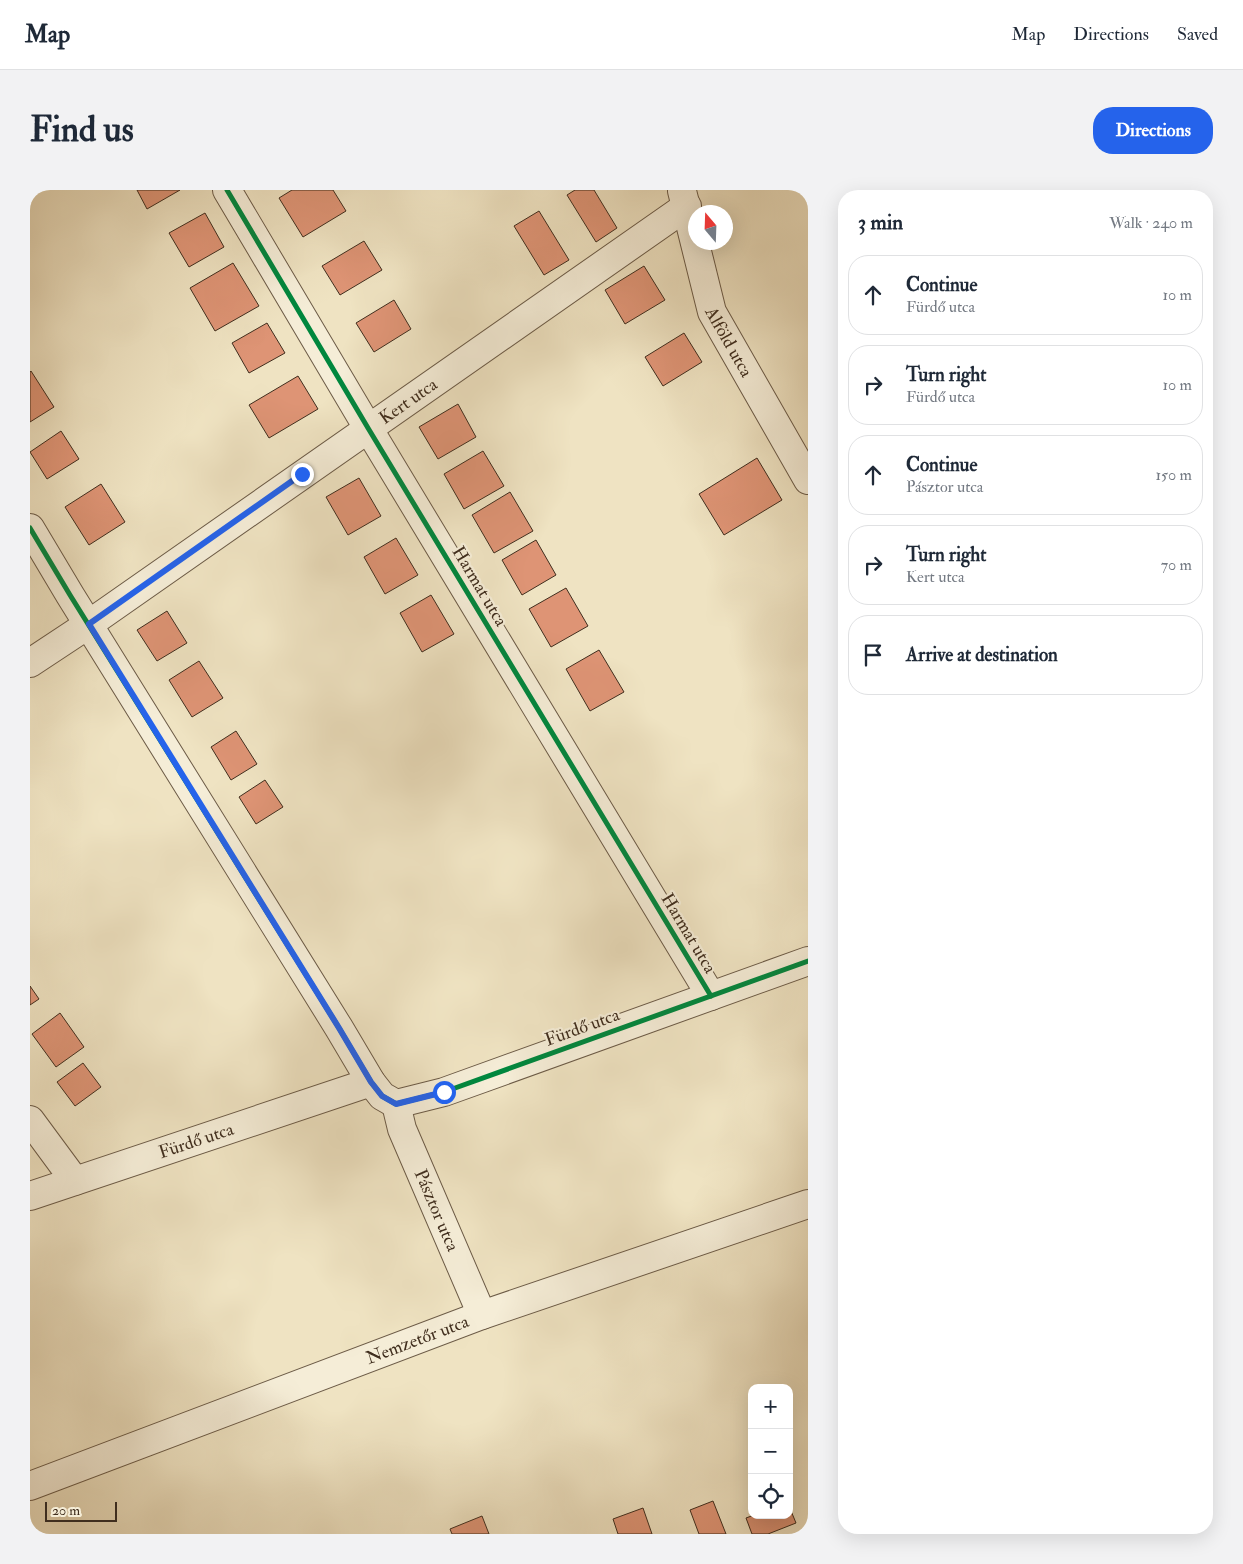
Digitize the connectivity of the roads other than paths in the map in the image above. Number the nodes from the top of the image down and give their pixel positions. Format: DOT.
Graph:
graph roads {
  1 [pos="227,190"];
  2 [pos="684,198"];
  3 [pos="368,428"];
  4 [pos="808,480"];
  5 [pos="30,528"];
  6 [pos="89,624"];
  7 [pos="30,663"];
  8 [pos="808,961"];
  9 [pos="711,996"];
  10 [pos="371,1082"];
  11 [pos="396,1104"];
  12 [pos="30,1120"];
  13 [pos="75,1182"];
  14 [pos="30,1196"];
  15 [pos="808,1204"];
  16 [pos="482,1315"];
  17 [pos="30,1486"];
  1 -- 3 [label="street, Harmat utca"];
  2 -- 3 [label="street, Kert utca"];
  2 -- 4 [label="street, Alföld utca"];
  3 -- 6 [label="street, Kert utca"];
  3 -- 9 [label="street, Harmat utca"];
  5 -- 6 [label="street"];
  6 -- 7 [label="street, Kert utca"];
  6 -- 10 [label="street"];
  8 -- 9 [label="street, Fürdő utca"];
  9 -- 11 [label="street, Fürdő utca"];
  10 -- 11 [label="street"];
  10 -- 13 [label="street, Fürdő utca"];
  11 -- 16 [label="street, Pásztor utca"];
  12 -- 13 [label="street"];
  13 -- 14 [label="street, Fürdő utca"];
  15 -- 16 [label="street, Nemzetőr utca"];
  16 -- 17 [label="street, Nemzetőr utca"];
}
